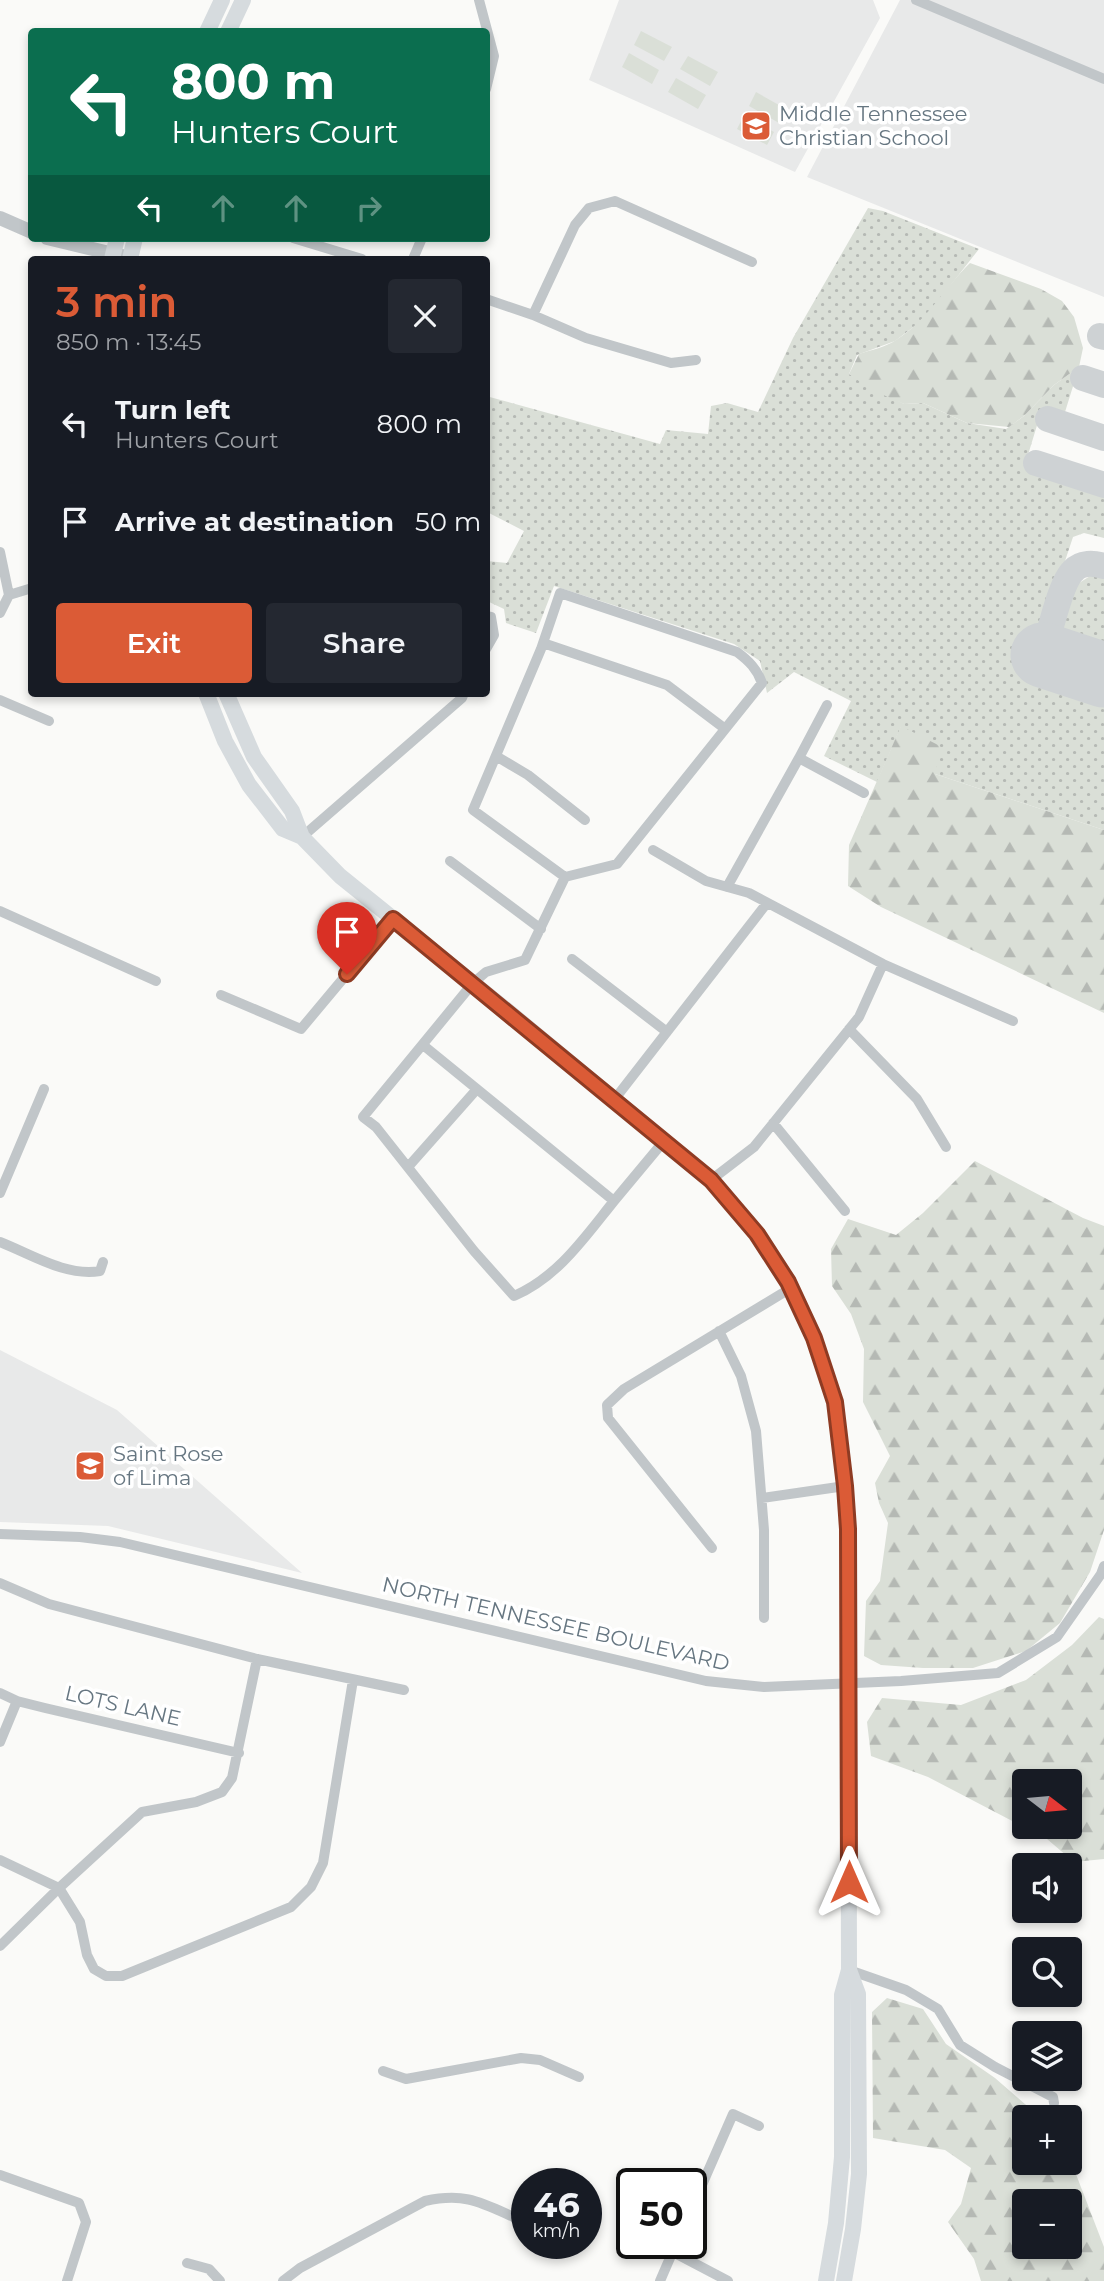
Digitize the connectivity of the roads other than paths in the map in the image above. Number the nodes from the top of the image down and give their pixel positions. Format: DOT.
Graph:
graph roads {
  1 [pos="222,0"];
  2 [pos="243,0"];
  3 [pos="479,0"];
  4 [pos="916,0"];
  5 [pos="209,28"];
  6 [pos="230,28"];
  7 [pos="486,28"];
  8 [pos="490,41"];
  9 [pos="490,72"];
  10 [pos="1104,79"];
  11 [pos="0,218"];
  12 [pos="28,230"];
  13 [pos="69,242"];
  14 [pos="306,242"];
  15 [pos="113,250"];
  16 [pos="352,256"];
  17 [pos="752,262"];
  18 [pos="490,300"];
  19 [pos="533,315"];
  20 [pos="696,360"];
  21 [pos="0,552"];
  22 [pos="28,589"];
  23 [pos="9,595"];
  24 [pos="0,613"];
  25 [pos="490,617"];
  26 [pos="490,642"];
  27 [pos="543,643"];
  28 [pos="207,697"];
  29 [pos="228,697"];
  30 [pos="462,697"];
  31 [pos="0,700"];
  32 [pos="827,705"];
  33 [pos="49,721"];
  34 [pos="724,728"];
  35 [pos="496,756"];
  36 [pos="799,758"];
  37 [pos="864,793"];
  38 [pos="585,820"];
  39 [pos="302,838"];
  40 [pos="653,850"];
  41 [pos="450,861"];
  42 [pos="565,877"];
  43 [pos="727,887"];
  44 [pos="767,903"];
  45 [pos="0,911"];
  46 [pos="393,919"];
  47 [pos="541,929"];
  48 [pos="572,959"];
  49 [pos="883,964"];
  50 [pos="156,981"];
  51 [pos="473,983"];
  52 [pos="221,995"];
  53 [pos="1013,1021"];
  54 [pos="849,1029"];
  55 [pos="667,1032"];
  56 [pos="423,1045"];
  57 [pos="44,1089"];
  58 [pos="477,1089"];
  59 [pos="614,1100"];
  60 [pos="773,1123"];
  61 [pos="664,1141"];
  62 [pos="946,1147"];
  63 [pos="408,1167"];
  64 [pos="711,1180"];
  65 [pos="0,1193"];
  66 [pos="614,1201"];
  67 [pos="845,1211"];
  68 [pos="0,1242"];
  69 [pos="103,1262"];
  70 [pos="791,1288"];
  71 [pos="719,1331"];
  72 [pos="845,1486"];
  73 [pos="762,1497"];
  74 [pos="0,1534"];
  75 [pos="712,1548"];
  76 [pos="1104,1566"];
  77 [pos="0,1583"];
  78 [pos="764,1618"];
  79 [pos="257,1659"];
  80 [pos="353,1680"];
  81 [pos="848,1684"];
  82 [pos="404,1690"];
  83 [pos="0,1693"];
  84 [pos="17,1700"];
  85 [pos="0,1742"];
  86 [pos="239,1753"];
  87 [pos="0,1860"];
  88 [pos="60,1888"];
  89 [pos="0,1946"];
  90 [pos="849,1970"];
  91 [pos="383,2071"];
  92 [pos="579,2077"];
  93 [pos="1054,2103"];
  94 [pos="759,2126"];
  95 [pos="707,2173"];
  96 [pos="0,2175"];
  97 [pos="511,2216"];
  98 [pos="670,2259"];
  99 [pos="693,2259"];
  100 [pos="187,2263"];
  101 [pos="66,2281"];
  102 [pos="220,2281"];
  103 [pos="282,2281"];
  104 [pos="660,2281"];
  105 [pos="728,2281"];
  106 [pos="826,2281"];
  107 [pos="844,2281"];
  1 -- 5 [label="main road"];
  2 -- 6 [label="main road"];
  3 -- 7 [label="street"];
  4 -- 10 [label="street"];
  8 -- 9 [label="street"];
  11 -- 12 [label="street"];
  13 -- 15 [label="street"];
  14 -- 16 [label="street"];
  17 -- 19 [label="street"];
  18 -- 19 [label="street"];
  19 -- 20 [label="street"];
  21 -- 23 [label="street"];
  22 -- 23 [label="street"];
  23 -- 24 [label="street"];
  25 -- 26 [label="street"];
  27 -- 34 [label="street"];
  27 -- 34 [label="street"];
  27 -- 35 [label="street"];
  28 -- 39 [label="main road"];
  29 -- 39 [label="main road"];
  30 -- 39 [label="street"];
  31 -- 33 [label="street"];
  32 -- 36 [label="street"];
  34 -- 42 [label="street"];
  35 -- 38 [label="street"];
  35 -- 42 [label="street"];
  36 -- 37 [label="street"];
  36 -- 43 [label="street"];
  39 -- 46 [label="main road"];
  40 -- 43 [label="street"];
  41 -- 47 [label="street"];
  42 -- 47 [label="street"];
  43 -- 44 [label="street"];
  44 -- 49 [label="street"];
  44 -- 55 [label="street"];
  45 -- 50 [label="street"];
  46 -- 51 [label="main road"];
  46 -- 52 [label="street"];
  47 -- 51 [label="street"];
  48 -- 55 [label="street"];
  49 -- 53 [label="street"];
  49 -- 54 [label="street"];
  51 -- 56 [label="street"];
  51 -- 59 [label="main road"];
  54 -- 60 [label="street"];
  54 -- 62 [label="street"];
  55 -- 59 [label="street"];
  56 -- 58 [label="street"];
  56 -- 63 [label="street"];
  57 -- 65 [label="street"];
  58 -- 63 [label="street"];
  58 -- 66 [label="street"];
  59 -- 61 [label="main road"];
  60 -- 64 [label="street"];
  60 -- 67 [label="street"];
  61 -- 64 [label="main road"];
  61 -- 66 [label="street"];
  63 -- 66 [label="street"];
  64 -- 70 [label="main road"];
  68 -- 69 [label="street"];
  70 -- 71 [label="street"];
  70 -- 72 [label="main road"];
  71 -- 73 [label="street"];
  71 -- 75 [label="street"];
  72 -- 73 [label="street"];
  72 -- 81 [label="main road"];
  73 -- 78 [label="street"];
  74 -- 81 [label="street, NORTH TENNESSEE BOULEVARD"];
  76 -- 81 [label="street, NORTH TENNESSEE BOULEVARD"];
  77 -- 79 [label="street"];
  79 -- 80 [label="street"];
  79 -- 86 [label="street"];
  80 -- 82 [label="street"];
  80 -- 88 [label="street"];
  81 -- 90 [label="main road"];
  83 -- 84 [label="street, LOTS LANE"];
  84 -- 85 [label="street"];
  84 -- 86 [label="street, LOTS LANE"];
  86 -- 88 [label="street"];
  87 -- 88 [label="street"];
  88 -- 89 [label="street"];
  90 -- 93 [label="street"];
  90 -- 106 [label="main road"];
  90 -- 107 [label="main road"];
  91 -- 92 [label="street"];
  94 -- 95 [label="street"];
  96 -- 101 [label="street"];
  97 -- 103 [label="street"];
  98 -- 104 [label="street"];
  99 -- 105 [label="street"];
  100 -- 102 [label="street"];
}
